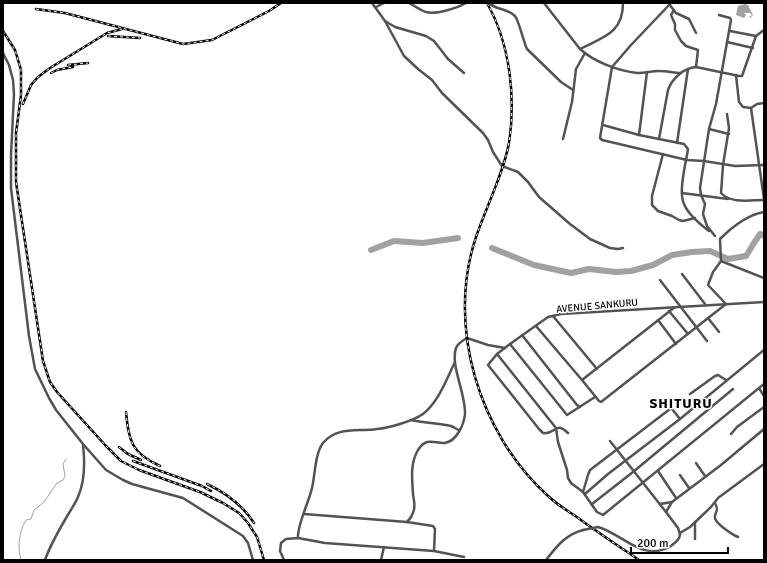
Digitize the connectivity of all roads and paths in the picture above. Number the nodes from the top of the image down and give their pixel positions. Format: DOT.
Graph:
graph roads {
  1 [pos="372,3"];
  2 [pos="384,3"];
  3 [pos="409,3"];
  4 [pos="466,3"];
  5 [pos="490,3"];
  6 [pos="544,3"];
  7 [pos="623,3"];
  8 [pos="670,3"];
  9 [pos="376,7"];
  10 [pos="674,10"];
  11 [pos="719,16"];
  12 [pos="385,21"];
  13 [pos="764,30"];
  14 [pos="730,31"];
  15 [pos="696,32"];
  16 [pos="756,36"];
  17 [pos="727,42"];
  18 [pos="580,48"];
  19 [pos="753,48"];
  20 [pos="3,53"];
  21 [pos="585,53"];
  22 [pos="612,67"];
  23 [pos="696,67"];
  24 [pos="689,69"];
  25 [pos="648,72"];
  26 [pos="722,72"];
  27 [pos="464,73"];
  28 [pos="682,73"];
  29 [pos="736,75"];
  30 [pos="573,90"];
  31 [pos="764,103"];
  32 [pos="751,108"];
  33 [pos="728,114"];
  34 [pos="603,125"];
  35 [pos="709,129"];
  36 [pos="729,134"];
  37 [pos="639,135"];
  38 [pos="563,139"];
  39 [pos="659,139"];
  40 [pos="677,143"];
  41 [pos="663,154"];
  42 [pos="687,160"];
  43 [pos="704,161"];
  44 [pos="723,165"];
  45 [pos="760,165"];
  46 [pos="764,165"];
  47 [pos="763,180"];
  48 [pos="763,191"];
  49 [pos="682,193"];
  50 [pos="701,195"];
  51 [pos="732,200"];
  52 [pos="764,200"];
  53 [pos="764,212"];
  54 [pos="695,218"];
  55 [pos="715,236"];
  56 [pos="720,239"];
  57 [pos="623,248"];
  58 [pos="721,261"];
  59 [pos="682,274"];
  60 [pos="764,278"];
  61 [pos="660,280"];
  62 [pos="764,302"];
  63 [pos="726,304"];
  64 [pos="705,305"];
  65 [pos="681,306"];
  66 [pos="675,307"];
  67 [pos="669,311"];
  68 [pos="553,316"];
  69 [pos="708,318"];
  70 [pos="658,320"];
  71 [pos="536,326"];
  72 [pos="697,326"];
  73 [pos="719,332"];
  74 [pos="688,334"];
  75 [pos="522,335"];
  76 [pos="707,341"];
  77 [pos="510,344"];
  78 [pos="676,344"];
  79 [pos="505,348"];
  80 [pos="764,350"];
  81 [pos="497,354"];
  82 [pos="455,362"];
  83 [pos="597,368"];
  84 [pos="582,380"];
  85 [pos="726,380"];
  86 [pos="764,384"];
  87 [pos="759,388"];
  88 [pos="733,390"];
  89 [pos="690,394"];
  90 [pos="764,396"];
  91 [pos="595,397"];
  92 [pos="580,407"];
  93 [pos="764,407"];
  94 [pos="680,419"];
  95 [pos="411,420"];
  96 [pos="556,428"];
  97 [pos="764,429"];
  98 [pos="460,430"];
  99 [pos="568,433"];
  100 [pos="731,434"];
  101 [pos="610,441"];
  102 [pos="83,444"];
  103 [pos="616,450"];
  104 [pos="625,461"];
  105 [pos="696,463"];
  106 [pos="764,464"];
  107 [pos="658,471"];
  108 [pos="633,472"];
  109 [pos="680,474"];
  110 [pos="705,476"];
  111 [pos="642,482"];
  112 [pos="689,488"];
  113 [pos="584,493"];
  114 [pos="676,498"];
  115 [pos="672,502"];
  116 [pos="715,503"];
  117 [pos="660,504"];
  118 [pos="592,505"];
  119 [pos="666,512"];
  120 [pos="304,514"];
  121 [pos="695,521"];
  122 [pos="407,522"];
  123 [pos="680,534"];
  124 [pos="738,537"];
  125 [pos="298,538"];
  126 [pos="694,539"];
  127 [pos="384,547"];
  128 [pos="434,551"];
  129 [pos="464,557"];
  130 [pos="45,560"];
  131 [pos="252,560"];
  132 [pos="284,560"];
  133 [pos="381,560"];
  134 [pos="546,560"];
  1 -- 9 [label="street"];
  2 -- 9 [label="street"];
  3 -- 4 [label="street"];
  5 -- 30 [label="street"];
  6 -- 18 [label="street"];
  7 -- 18 [label="street"];
  8 -- 10 [label="street"];
  8 -- 22 [label="street"];
  9 -- 12 [label="street"];
  10 -- 15 [label="street"];
  10 -- 23 [label="street"];
  11 -- 14 [label="street"];
  12 -- 27 [label="street"];
  12 -- 57 [label="street"];
  13 -- 16 [label="street"];
  14 -- 16 [label="street"];
  14 -- 17 [label="street"];
  16 -- 19 [label="street"];
  17 -- 19 [label="street"];
  17 -- 26 [label="street"];
  18 -- 21 [label="street"];
  19 -- 29 [label="street"];
  20 -- 102 [label="street"];
  21 -- 22 [label="street"];
  21 -- 30 [label="street"];
  22 -- 25 [label="street"];
  22 -- 34 [label="street"];
  23 -- 24 [label="street"];
  23 -- 26 [label="street"];
  24 -- 28 [label="street"];
  24 -- 40 [label="street"];
  25 -- 28 [label="street"];
  25 -- 37 [label="street"];
  26 -- 29 [label="street"];
  26 -- 35 [label="street"];
  28 -- 39 [label="street"];
  29 -- 32 [label="street"];
  30 -- 38 [label="street"];
  31 -- 32 [label="street"];
  32 -- 45 [label="street"];
  33 -- 36 [label="street"];
  34 -- 37 [label="street"];
  34 -- 41 [label="street"];
  35 -- 36 [label="street"];
  35 -- 43 [label="street"];
  36 -- 44 [label="street"];
  37 -- 39 [label="street"];
  39 -- 40 [label="street"];
  40 -- 42 [label="street"];
  41 -- 42 [label="street"];
  41 -- 54 [label="street"];
  42 -- 43 [label="street"];
  42 -- 49 [label="street"];
  43 -- 44 [label="street"];
  43 -- 50 [label="street"];
  44 -- 45 [label="street"];
  44 -- 51 [label="street"];
  45 -- 46 [label="street"];
  45 -- 47 [label="street"];
  47 -- 48 [label="street"];
  48 -- 52 [label="street"];
  49 -- 50 [label="street"];
  49 -- 54 [label="street"];
  50 -- 51 [label="street"];
  50 -- 55 [label="street"];
  51 -- 52 [label="street"];
  53 -- 56 [label="street"];
  54 -- 55 [label="street"];
  55 -- 56 [label="street"];
  56 -- 58 [label="street"];
  58 -- 60 [label="street"];
  58 -- 63 [label="street"];
  59 -- 64 [label="street"];
  61 -- 65 [label="street"];
  62 -- 63 [label="street, AVENUE SANKURU"];
  63 -- 64 [label="street, AVENUE SANKURU"];
  63 -- 69 [label="street"];
  64 -- 65 [label="street, AVENUE SANKURU"];
  65 -- 66 [label="street, AVENUE SANKURU"];
  65 -- 72 [label="street"];
  66 -- 67 [label="street"];
  66 -- 68 [label="street, AVENUE SANKURU"];
  67 -- 70 [label="street"];
  67 -- 74 [label="street"];
  68 -- 71 [label="street, AVENUE SANKURU"];
  68 -- 83 [label="street"];
  69 -- 72 [label="street"];
  69 -- 73 [label="street"];
  70 -- 78 [label="street"];
  70 -- 83 [label="street"];
  71 -- 75 [label="street, AVENUE SANKURU"];
  71 -- 84 [label="street"];
  72 -- 74 [label="street"];
  72 -- 76 [label="street"];
  74 -- 78 [label="street"];
  75 -- 77 [label="street, AVENUE SANKURU"];
  75 -- 92 [label="street"];
  77 -- 79 [label="street, AVENUE SANKURU"];
  77 -- 92 [label="street"];
  78 -- 91 [label="street"];
  79 -- 81 [label="street, AVENUE SANKURU"];
  79 -- 82 [label="street"];
  80 -- 85 [label="street"];
  81 -- 96 [label="street"];
  81 -- 96 [label="street"];
  82 -- 95 [label="street"];
  82 -- 98 [label="street"];
  83 -- 84 [label="street"];
  84 -- 91 [label="street"];
  85 -- 89 [label="street"];
  85 -- 94 [label="street"];
  86 -- 87 [label="street"];
  87 -- 90 [label="street"];
  87 -- 107 [label="street"];
  88 -- 108 [label="street"];
  91 -- 92 [label="street"];
  93 -- 100 [label="street"];
  94 -- 103 [label="street"];
  94 -- 104 [label="street"];
  95 -- 98 [label="street"];
  95 -- 120 [label="street"];
  96 -- 99 [label="street"];
  96 -- 113 [label="street"];
  97 -- 110 [label="street"];
  98 -- 122 [label="street"];
  101 -- 103 [label="street"];
  102 -- 130 [label="street"];
  102 -- 131 [label="street"];
  103 -- 104 [label="street"];
  103 -- 113 [label="street"];
  104 -- 108 [label="street"];
  104 -- 113 [label="street"];
  105 -- 110 [label="street"];
  106 -- 116 [label="street"];
  107 -- 111 [label="street"];
  107 -- 114 [label="street"];
  108 -- 111 [label="street"];
  108 -- 118 [label="street"];
  109 -- 112 [label="street"];
  110 -- 112 [label="street"];
  111 -- 117 [label="street"];
  111 -- 118 [label="street"];
  112 -- 114 [label="street"];
  113 -- 118 [label="street"];
  114 -- 115 [label="street"];
  115 -- 117 [label="street"];
  115 -- 119 [label="street"];
  116 -- 121 [label="street"];
  116 -- 124 [label="street"];
  117 -- 119 [label="street"];
  119 -- 123 [label="street"];
  120 -- 122 [label="street"];
  120 -- 125 [label="street"];
  121 -- 123 [label="street"];
  121 -- 126 [label="street"];
  122 -- 128 [label="street"];
  123 -- 134 [label="street, bridge"];
  125 -- 127 [label="street"];
  125 -- 132 [label="street"];
  127 -- 128 [label="street"];
  127 -- 133 [label="street"];
  128 -- 129 [label="street"];
}
